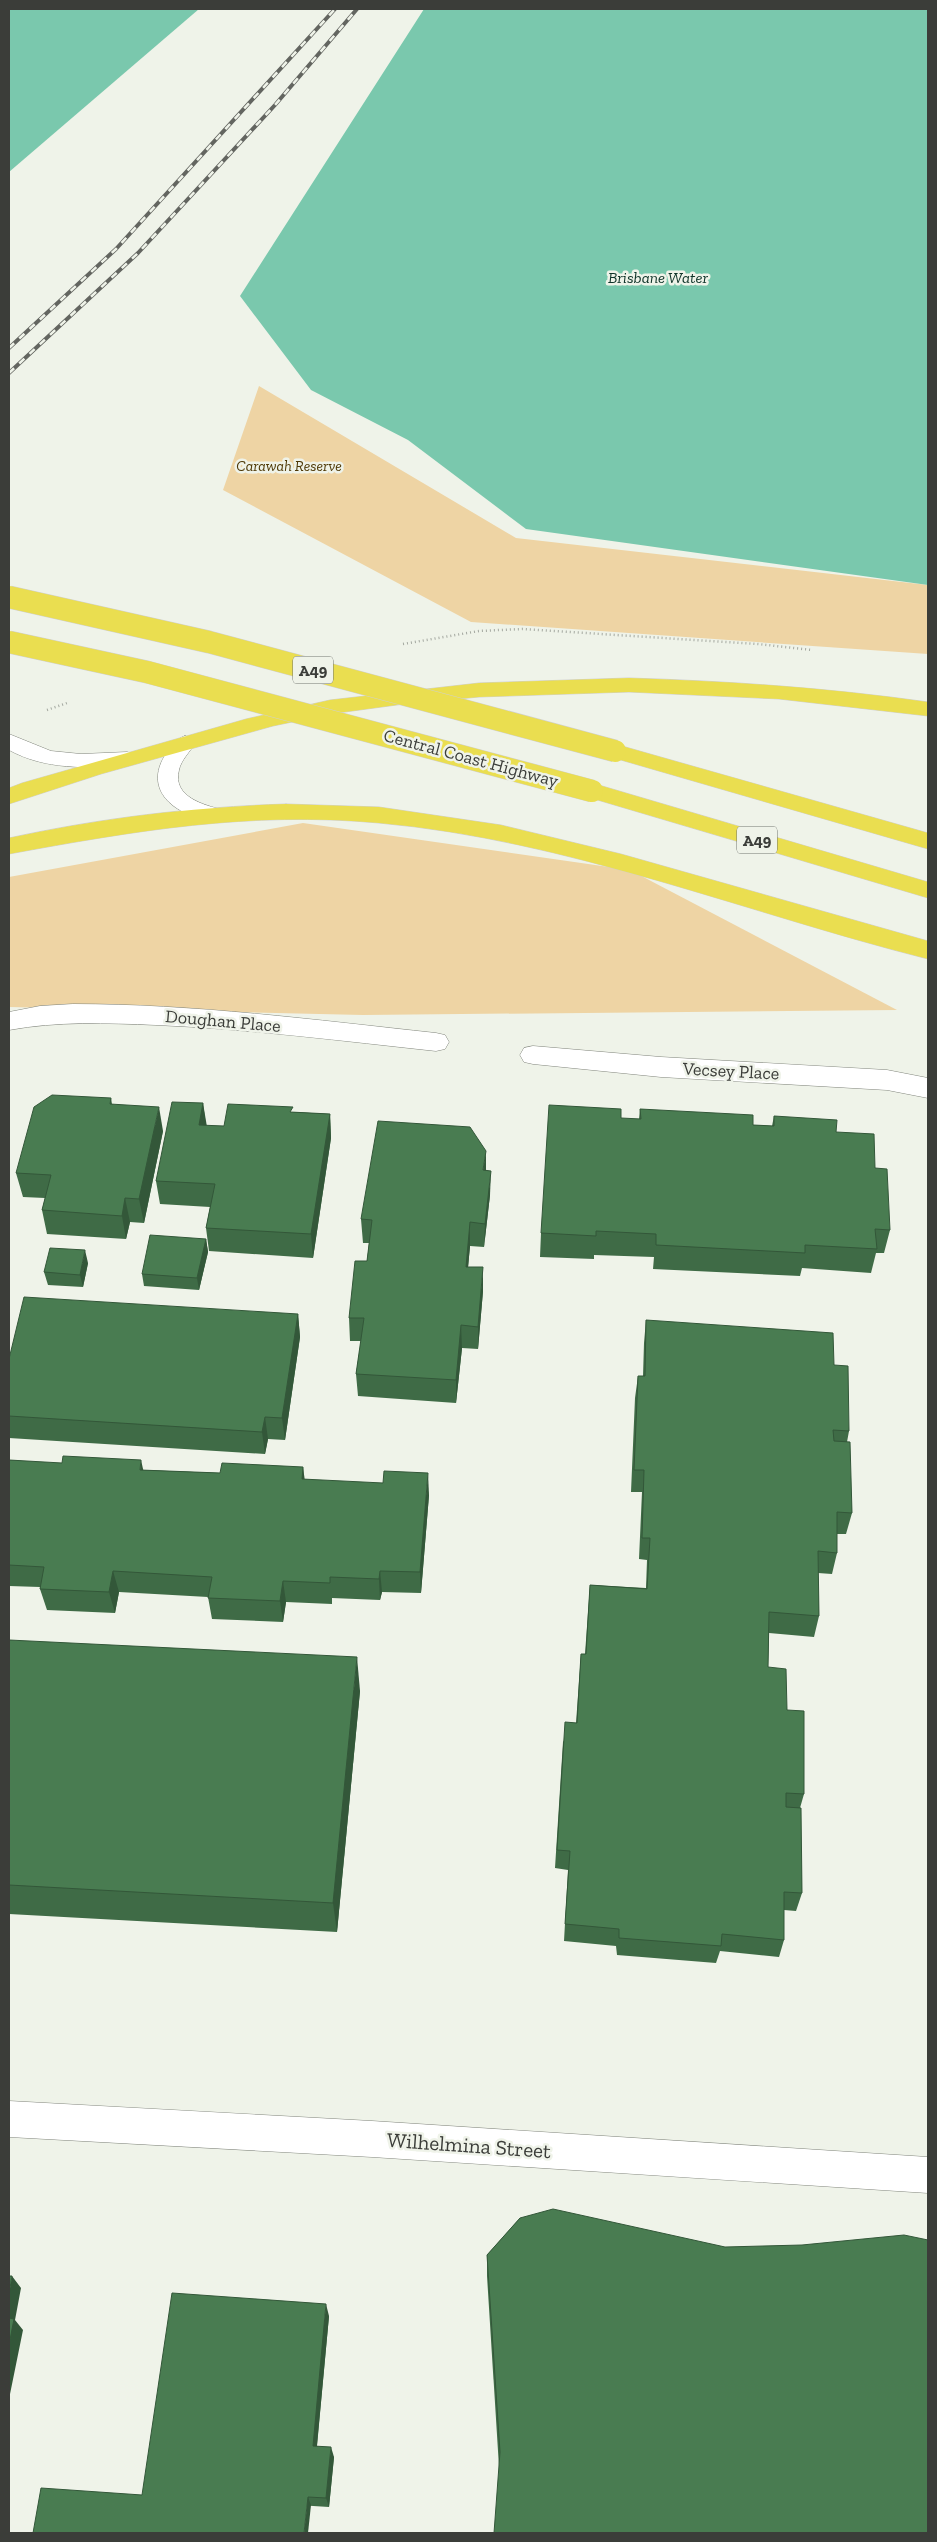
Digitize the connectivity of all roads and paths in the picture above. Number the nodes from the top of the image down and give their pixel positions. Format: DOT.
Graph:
graph roads {
  1 [pos="9,598"];
  2 [pos="9,642"];
  3 [pos="928,709"];
  4 [pos="9,740"];
  5 [pos="184,743"];
  6 [pos="128,759"];
  7 [pos="9,796"];
  8 [pos="216,815"];
  9 [pos="928,841"];
  10 [pos="9,846"];
  11 [pos="928,890"];
  12 [pos="928,950"];
  13 [pos="9,1021"];
  14 [pos="436,1042"];
  15 [pos="533,1055"];
  16 [pos="928,1088"];
  17 [pos="9,2119"];
  18 [pos="928,2175"];
  1 -- 9 [label="highway, A49, bridge"];
  2 -- 11 [label="highway, Central Coast Highway / A49, bridge"];
  3 -- 5 [label="highway"];
  4 -- 6 [label="lane"];
  5 -- 6 [label="highway"];
  5 -- 8 [label="lane"];
  6 -- 7 [label="highway"];
  8 -- 10 [label="highway"];
  8 -- 12 [label="highway"];
  13 -- 14 [label="street, Doughan Place"];
  15 -- 16 [label="street, Vecsey Place"];
  17 -- 18 [label="street, Wilhelmina Street"];
}
